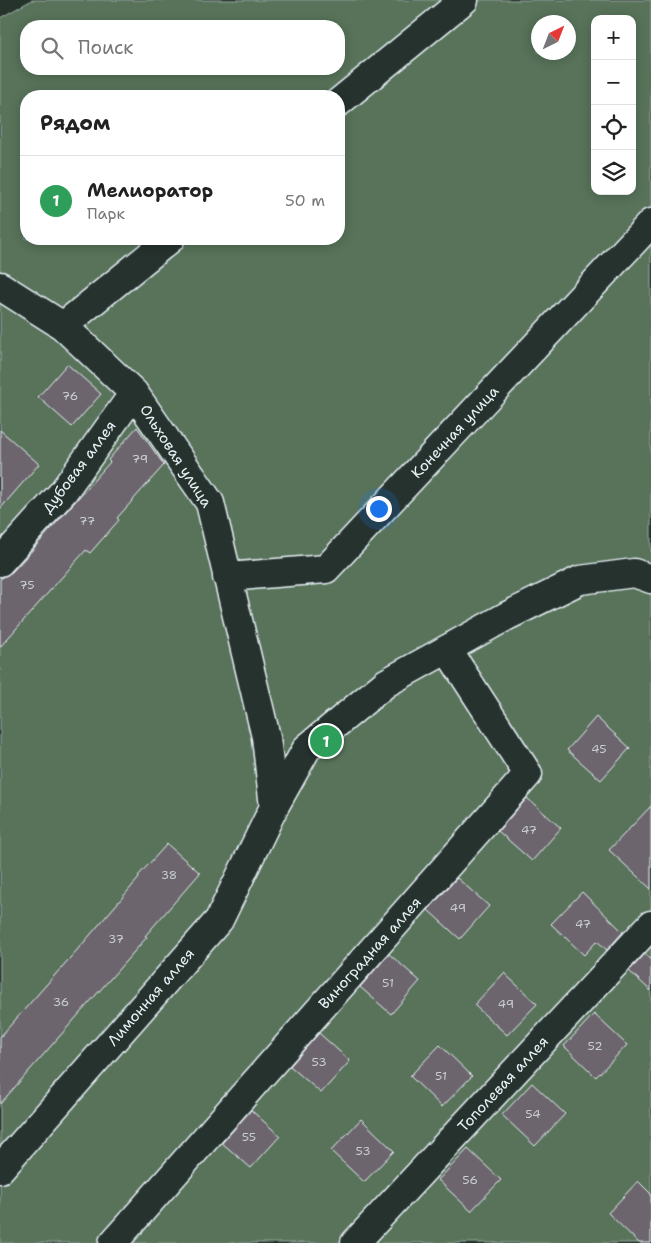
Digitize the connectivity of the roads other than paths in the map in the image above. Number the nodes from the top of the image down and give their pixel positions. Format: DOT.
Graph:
graph roads {
  1 [pos="464,0"];
  2 [pos="345,97"];
  3 [pos="651,223"];
  4 [pos="163,245"];
  5 [pos="0,286"];
  6 [pos="63,326"];
  7 [pos="134,393"];
  8 [pos="0,562"];
  9 [pos="645,570"];
  10 [pos="227,577"];
  11 [pos="446,649"];
  12 [pos="274,807"];
  13 [pos="651,925"];
  14 [pos="0,1169"];
  15 [pos="113,1243"];
  16 [pos="355,1243"];
  1 -- 2 [label="street"];
  3 -- 10 [label="street, Конечная улица"];
  4 -- 6 [label="street"];
  5 -- 6 [label="street, Ольховая улица"];
  6 -- 7 [label="street, Ольховая улица"];
  7 -- 8 [label="street, Дубовая аллея"];
  7 -- 10 [label="street, Ольховая улица"];
  9 -- 11 [label="street, Лимонная аллея"];
  10 -- 12 [label="street, Ольховая улица"];
  11 -- 12 [label="street, Лимонная аллея"];
  11 -- 15 [label="street, Виноградная аллея"];
  12 -- 14 [label="street, Лимонная аллея"];
  13 -- 16 [label="street, Тополевая аллея"];
}
